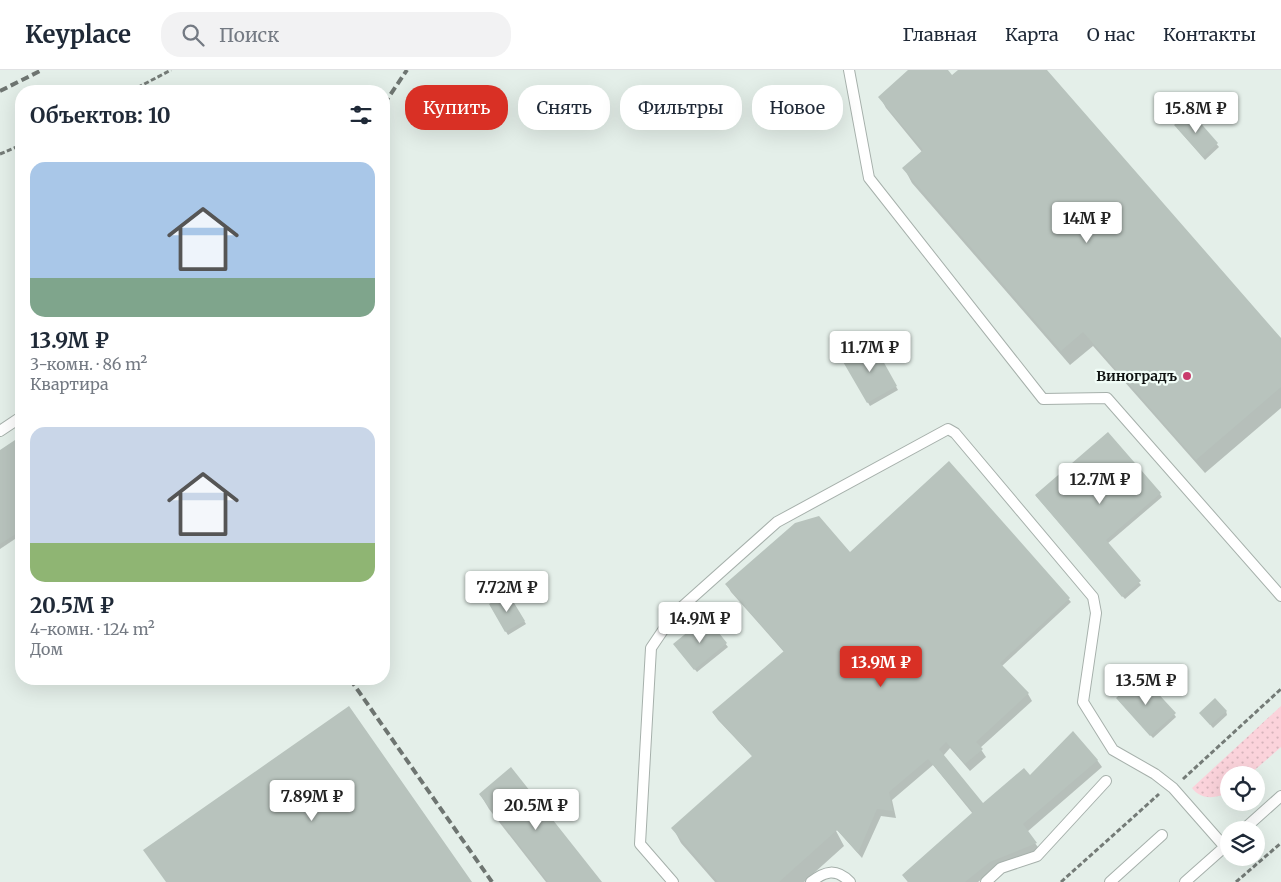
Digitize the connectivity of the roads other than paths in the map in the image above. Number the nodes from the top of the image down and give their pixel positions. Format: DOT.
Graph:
graph roads {
  1 [pos="849,70"];
  2 [pos="15,421"];
  3 [pos="0,431"];
  4 [pos="1281,596"];
  5 [pos="1106,781"];
  6 [pos="1281,796"];
  7 [pos="1253,821"];
  8 [pos="1162,835"];
  9 [pos="1220,838"];
  10 [pos="1220,850"];
  11 [pos="674,882"];
  12 [pos="811,882"];
  13 [pos="850,882"];
  14 [pos="986,882"];
  15 [pos="1110,882"];
  16 [pos="1185,882"];
  1 -- 4 [label="lane"];
  2 -- 3 [label="lane"];
  5 -- 14 [label="lane"];
  6 -- 7 [label="lane"];
  8 -- 15 [label="lane"];
  9 -- 11 [label="lane"];
  10 -- 16 [label="lane"];
  12 -- 13 [label="lane"];
}
